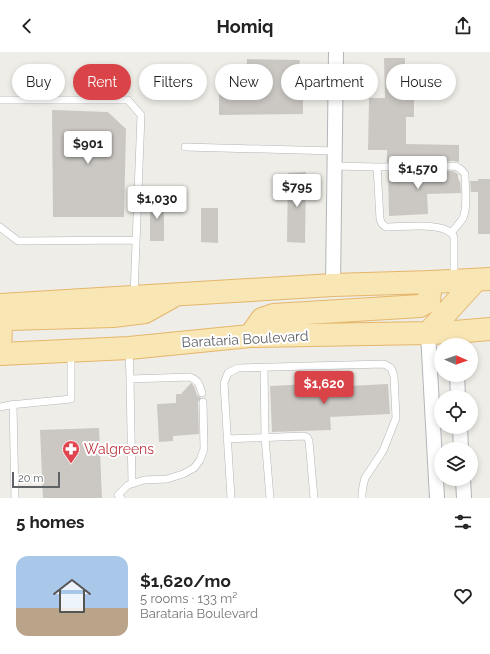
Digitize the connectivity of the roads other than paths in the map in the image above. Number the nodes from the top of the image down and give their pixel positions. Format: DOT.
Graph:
graph roads {
  1 [pos="336,52"];
  2 [pos="0,100"];
  3 [pos="185,146"];
  4 [pos="335,151"];
  5 [pos="335,166"];
  6 [pos="377,166"];
  7 [pos="0,227"];
  8 [pos="451,233"];
  9 [pos="136,240"];
  10 [pos="483,279"];
  11 [pos="454,281"];
  12 [pos="431,282"];
  13 [pos="333,285"];
  14 [pos="177,295"];
  15 [pos="134,297"];
  16 [pos="0,305"];
  17 [pos="490,329"];
  18 [pos="428,333"];
  19 [pos="250,336"];
  20 [pos="450,338"];
  21 [pos="458,338"];
  22 [pos="129,348"];
  23 [pos="71,350"];
  24 [pos="0,354"];
  25 [pos="264,368"];
  26 [pos="130,380"];
  27 [pos="202,393"];
  28 [pos="203,402"];
  29 [pos="13,404"];
  30 [pos="0,407"];
  31 [pos="265,437"];
  32 [pos="227,439"];
  33 [pos="132,484"];
  34 [pos="463,486"];
  35 [pos="16,498"];
  36 [pos="121,498"];
  37 [pos="230,498"];
  38 [pos="270,498"];
  39 [pos="314,498"];
  40 [pos="362,498"];
  41 [pos="437,498"];
  42 [pos="464,498"];
  1 -- 4 [label="street"];
  2 -- 9 [label="lane"];
  3 -- 4 [label="lane"];
  4 -- 5 [label="street"];
  5 -- 6 [label="lane"];
  5 -- 13 [label="street"];
  6 -- 8 [label="lane"];
  6 -- 8 [label="lane"];
  7 -- 9 [label="lane"];
  8 -- 11 [label="lane"];
  9 -- 15 [label="lane"];
  10 -- 11 [label="main road"];
  10 -- 18 [label="main road"];
  11 -- 12 [label="main road"];
  12 -- 13 [label="main road"];
  12 -- 19 [label="main road"];
  13 -- 14 [label="main road"];
  14 -- 15 [label="main road"];
  14 -- 24 [label="main road"];
  15 -- 16 [label="main road"];
  17 -- 21 [label="main road, Barataria Boulevard"];
  18 -- 19 [label="main road, Barataria Boulevard"];
  18 -- 20 [label="main road, Barataria Boulevard"];
  18 -- 41 [label="street"];
  19 -- 22 [label="main road, Barataria Boulevard"];
  22 -- 23 [label="main road, Barataria Boulevard"];
  22 -- 26 [label="lane"];
  23 -- 24 [label="main road, Barataria Boulevard"];
  23 -- 29 [label="lane"];
  25 -- 31 [label="lane"];
  25 -- 32 [label="lane"];
  25 -- 40 [label="lane"];
  26 -- 27 [label="lane"];
  26 -- 33 [label="lane"];
  28 -- 33 [label="lane"];
  29 -- 30 [label="lane"];
  29 -- 35 [label="lane"];
  31 -- 32 [label="lane"];
  31 -- 38 [label="lane"];
  31 -- 39 [label="lane"];
  32 -- 37 [label="lane"];
  33 -- 36 [label="lane"];
  34 -- 42 [label="street"];
}
